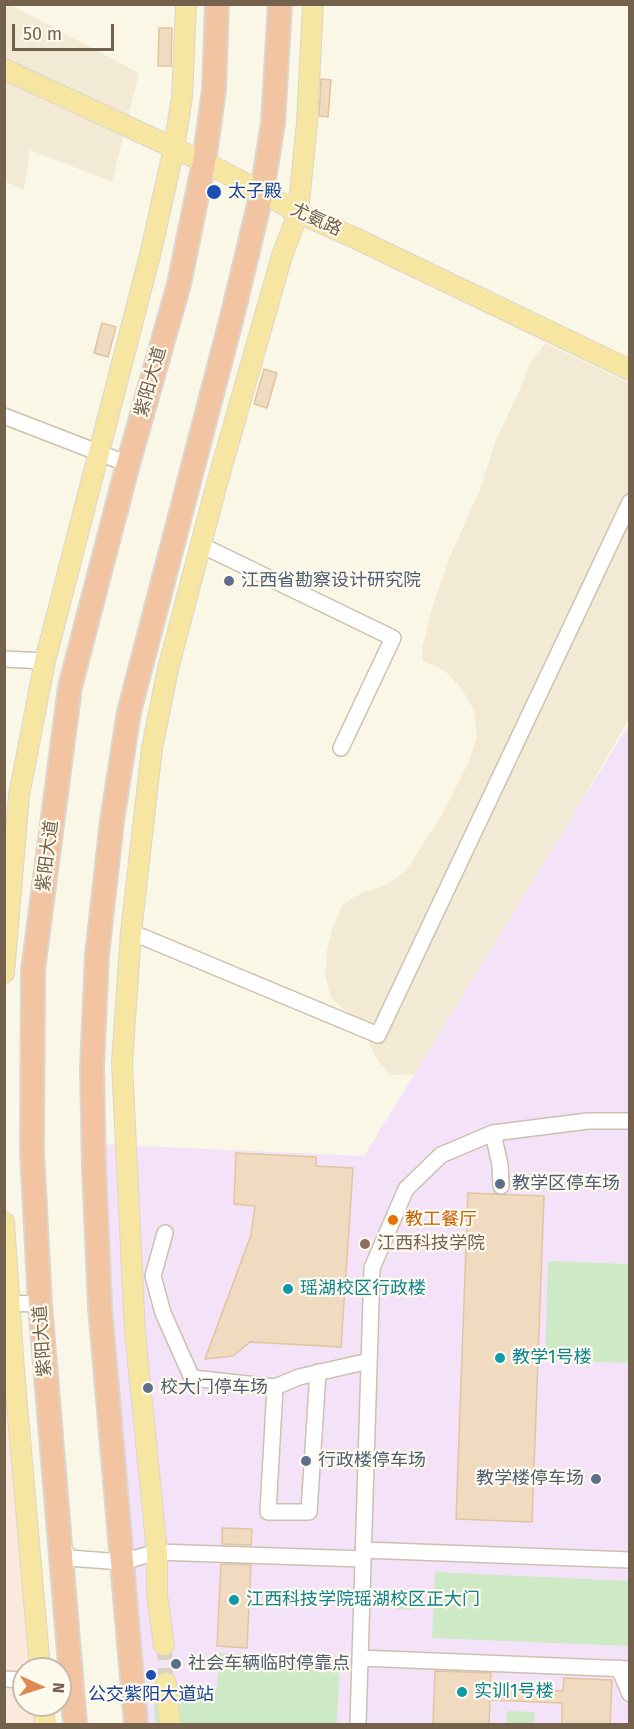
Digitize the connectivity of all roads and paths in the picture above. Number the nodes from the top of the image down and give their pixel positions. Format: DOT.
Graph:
graph roads {
  1 [pos="186,4"];
  2 [pos="217,4"];
  3 [pos="280,4"];
  4 [pos="312,4"];
  5 [pos="4,69"];
  6 [pos="174,148"];
  7 [pos="204,162"];
  8 [pos="262,192"];
  9 [pos="298,213"];
  10 [pos="630,370"];
  11 [pos="4,416"];
  12 [pos="99,453"];
  13 [pos="128,464"];
  14 [pos="630,502"];
  15 [pos="201,545"];
  16 [pos="4,659"];
  17 [pos="45,660"];
  18 [pos="341,748"];
  19 [pos="7,908"];
  20 [pos="131,932"];
  21 [pos="4,973"];
  22 [pos="630,1121"];
  23 [pos="492,1134"];
  24 [pos="501,1186"];
  25 [pos="4,1222"];
  26 [pos="165,1233"];
  27 [pos="7,1303"];
  28 [pos="40,1304"];
  29 [pos="369,1361"];
  30 [pos="318,1372"];
  31 [pos="275,1387"];
  32 [pos="60,1539"];
  33 [pos="157,1552"];
  34 [pos="363,1554"];
  35 [pos="630,1560"];
  36 [pos="122,1562"];
  37 [pos="164,1645"];
  38 [pos="39,1657"];
  39 [pos="360,1658"];
  40 [pos="624,1669"];
  41 [pos="166,1683"];
  42 [pos="630,1694"];
  43 [pos="75,1725"];
  44 [pos="136,1725"];
  45 [pos="170,1725"];
  46 [pos="358,1725"];
  1 -- 6 [label="main road"];
  2 -- 7 [label="highway, 紫阳大道"];
  3 -- 8 [label="highway"];
  4 -- 9 [label="main road"];
  5 -- 6 [label="main road, 尤氨路"];
  6 -- 7 [label="main road, 尤氨路"];
  6 -- 12 [label="main road"];
  7 -- 8 [label="main road, 尤氨路"];
  7 -- 13 [label="highway, 紫阳大道"];
  8 -- 9 [label="main road, 尤氨路"];
  8 -- 36 [label="highway"];
  9 -- 10 [label="main road, 尤氨路"];
  9 -- 15 [label="main road"];
  11 -- 12 [label="street"];
  12 -- 13 [label="street"];
  12 -- 17 [label="main road"];
  13 -- 28 [label="highway, 紫阳大道"];
  14 -- 20 [label="street"];
  15 -- 18 [label="street"];
  15 -- 20 [label="main road"];
  16 -- 17 [label="street"];
  17 -- 19 [label="main road"];
  19 -- 21 [label="main road"];
  20 -- 33 [label="main road"];
  22 -- 23 [label="street"];
  23 -- 24 [label="street"];
  23 -- 29 [label="street"];
  25 -- 27 [label="main road"];
  26 -- 31 [label="street"];
  27 -- 28 [label="street"];
  27 -- 38 [label="main road"];
  28 -- 32 [label="highway, 紫阳大道"];
  29 -- 30 [label="street"];
  29 -- 34 [label="street"];
  30 -- 31 [label="street"];
  30 -- 31 [label="street"];
  32 -- 36 [label="street"];
  32 -- 43 [label="highway, 紫阳大道"];
  33 -- 34 [label="street"];
  33 -- 36 [label="street"];
  33 -- 37 [label="main road"];
  34 -- 35 [label="street"];
  34 -- 39 [label="street"];
  36 -- 44 [label="highway"];
  39 -- 40 [label="street"];
  39 -- 46 [label="street"];
  40 -- 42 [label="street"];
  41 -- 45 [label="main road"];
}
